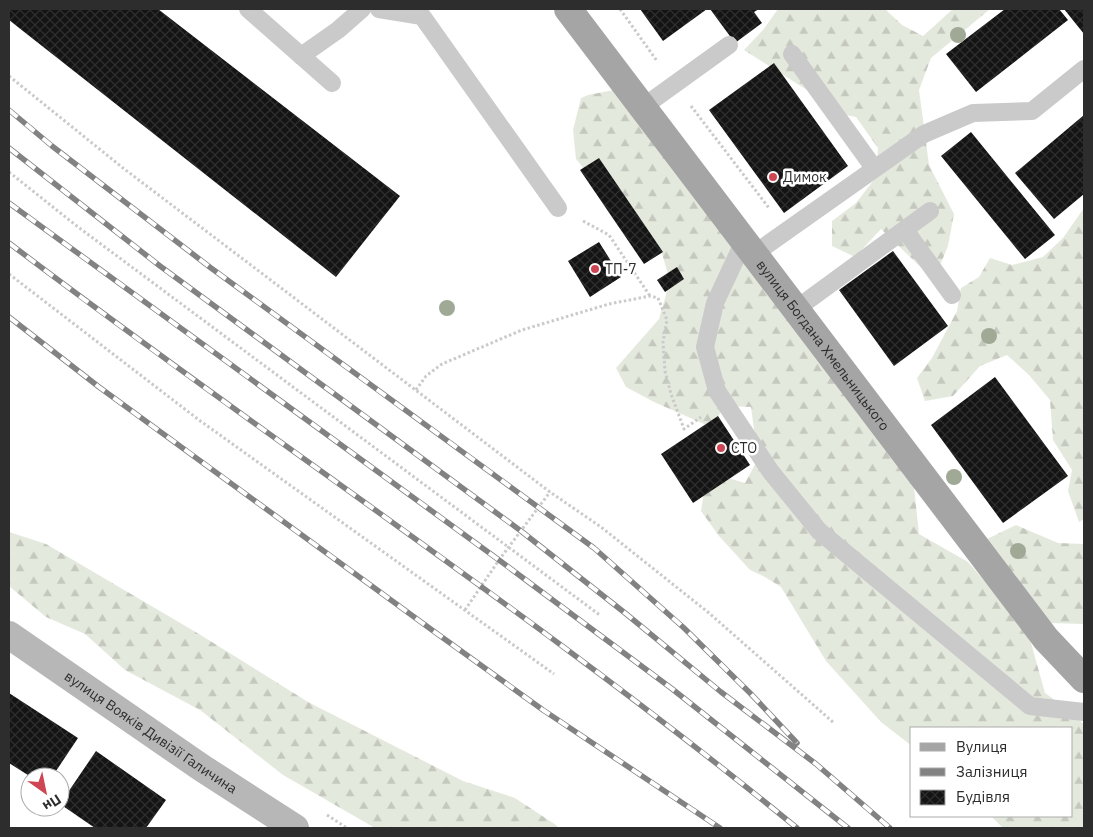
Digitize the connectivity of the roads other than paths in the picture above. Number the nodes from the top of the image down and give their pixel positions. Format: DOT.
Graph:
graph roads {
  1 [pos="248,9"];
  2 [pos="362,9"];
  3 [pos="379,9"];
  4 [pos="568,9"];
  5 [pos="729,45"];
  6 [pos="792,54"];
  7 [pos="301,56"];
  8 [pos="1084,69"];
  9 [pos="332,83"];
  10 [pos="643,107"];
  11 [pos="874,168"];
  12 [pos="558,208"];
  13 [pos="930,211"];
  14 [pos="905,230"];
  15 [pos="749,248"];
  16 [pos="952,296"];
  17 [pos="796,309"];
  18 [pos="9,635"];
  19 [pos="1084,679"];
  20 [pos="1084,712"];
  21 [pos="295,828"];
  1 -- 7 [label="lane"];
  2 -- 7 [label="lane"];
  3 -- 12 [label="lane"];
  4 -- 10 [label="main road, вулиця Богдана Хмельницького"];
  5 -- 10 [label="lane"];
  6 -- 11 [label="lane"];
  7 -- 9 [label="lane"];
  8 -- 11 [label="lane"];
  10 -- 15 [label="main road, вулиця Богдана Хмельницького"];
  11 -- 15 [label="lane"];
  13 -- 14 [label="lane"];
  14 -- 16 [label="lane"];
  14 -- 17 [label="lane"];
  15 -- 17 [label="main road, вулиця Богдана Хмельницького"];
  15 -- 20 [label="lane"];
  17 -- 19 [label="main road, вулиця Богдана Хмельницького"];
  18 -- 21 [label="main road, вулиця Вояків Дивізії Галичина"];
}
